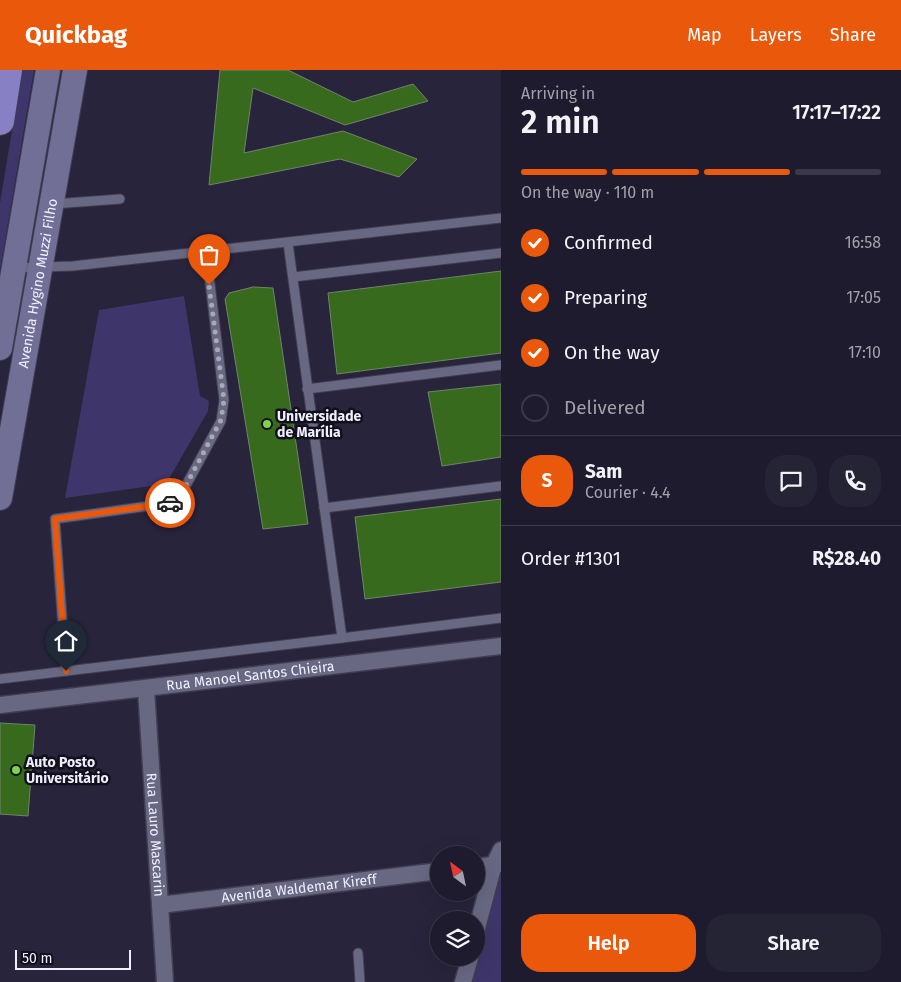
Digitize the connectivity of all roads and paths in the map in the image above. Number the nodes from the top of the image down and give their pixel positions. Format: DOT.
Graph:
graph roads {
  1 [pos="8,70"];
  2 [pos="48,70"];
  3 [pos="75,70"];
  4 [pos="0,121"];
  5 [pos="120,199"];
  6 [pos="52,204"];
  7 [pos="501,218"];
  8 [pos="288,242"];
  9 [pos="206,250"];
  10 [pos="501,253"];
  11 [pos="14,268"];
  12 [pos="41,268"];
  13 [pos="292,277"];
  14 [pos="0,348"];
  15 [pos="501,365"];
  16 [pos="308,389"];
  17 [pos="501,486"];
  18 [pos="0,498"];
  19 [pos="324,508"];
  20 [pos="501,618"];
  21 [pos="342,638"];
  22 [pos="501,646"];
  23 [pos="66,671"];
  24 [pos="0,678"];
  25 [pos="146,689"];
  26 [pos="0,706"];
  27 [pos="499,859"];
  28 [pos="485,864"];
  29 [pos="430,872"];
  30 [pos="160,905"];
  31 [pos="483,911"];
  32 [pos="358,953"];
  33 [pos="468,966"];
  34 [pos="165,982"];
  35 [pos="360,982"];
  36 [pos="463,982"];
  1 -- 4 [label="highway"];
  2 -- 11 [label="main road, Avenida Hygino Muzzi Filho"];
  3 -- 6 [label="main road, Avenida Hygino Muzzi Filho"];
  5 -- 6 [label="lane"];
  6 -- 12 [label="main road, Avenida Hygino Muzzi Filho"];
  7 -- 8 [label="lane"];
  8 -- 9 [label="lane"];
  8 -- 13 [label="lane"];
  9 -- 12 [label="lane"];
  9 -- 23 [label="lane"];
  10 -- 13 [label="lane"];
  11 -- 12 [label="lane"];
  11 -- 14 [label="main road, Avenida Hygino Muzzi Filho"];
  12 -- 18 [label="main road, Avenida Hygino Muzzi Filho"];
  13 -- 16 [label="lane"];
  15 -- 16 [label="lane"];
  16 -- 19 [label="lane"];
  17 -- 19 [label="lane"];
  19 -- 21 [label="lane"];
  20 -- 21 [label="lane"];
  21 -- 23 [label="lane"];
  22 -- 25 [label="street, Rua Manoel Santos Chieira"];
  23 -- 24 [label="lane"];
  25 -- 26 [label="street, Rua Manoel Santos Chieira"];
  25 -- 30 [label="street, Rua Lauro Mascarin"];
  27 -- 28 [label="street"];
  27 -- 31 [label="street"];
  29 -- 30 [label="street, Avenida Waldemar Kireff"];
  30 -- 34 [label="street, Rua Lauro Mascarin"];
  32 -- 35 [label="lane"];
  33 -- 36 [label="street"];
}
